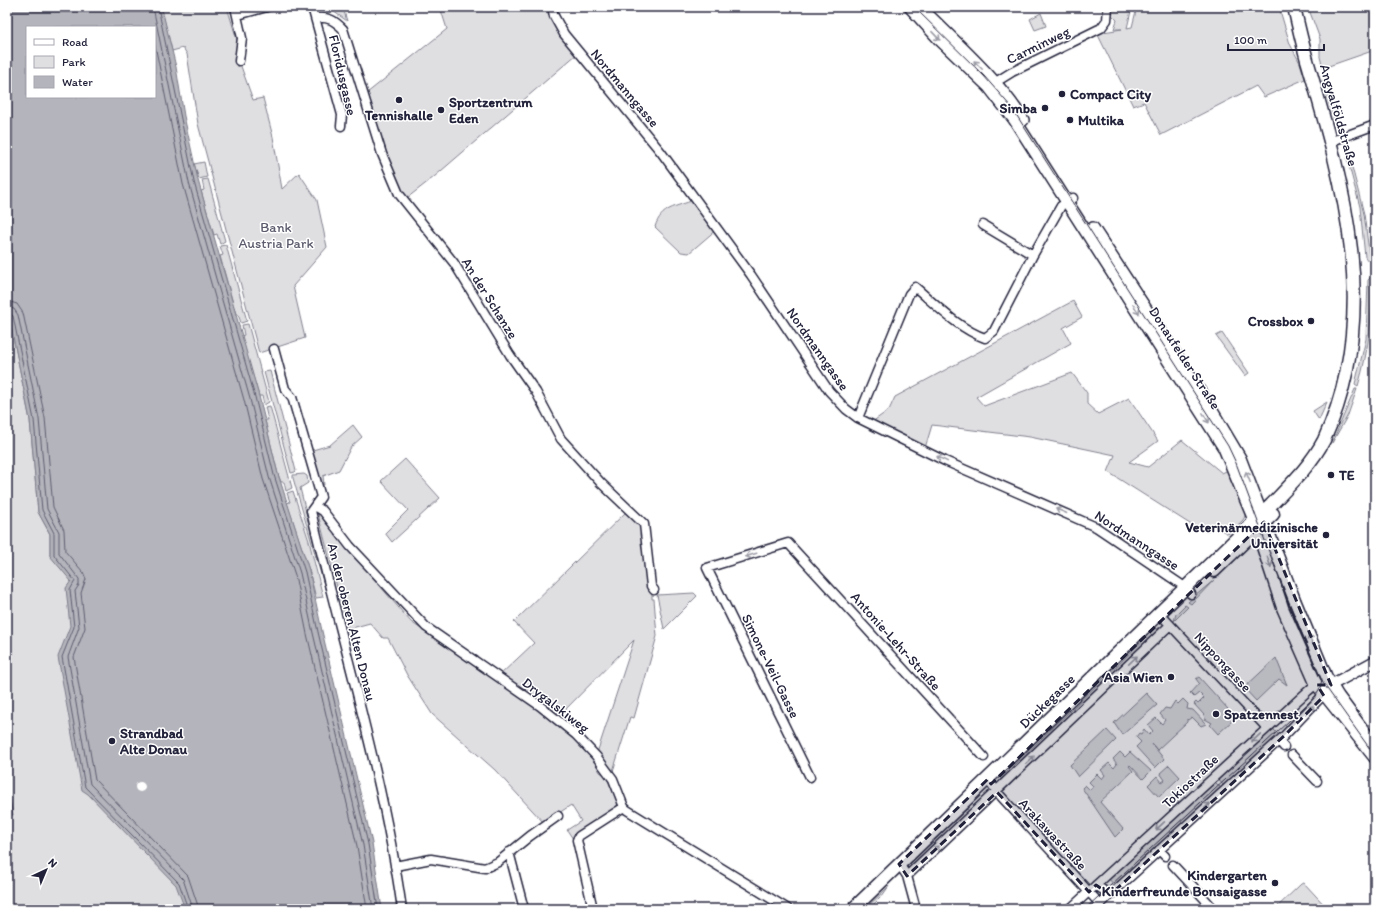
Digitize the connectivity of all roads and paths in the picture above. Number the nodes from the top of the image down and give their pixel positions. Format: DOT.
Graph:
graph roads {
  1 [pos="267,7"];
  2 [pos="312,7"];
  3 [pos="552,7"];
  4 [pos="910,7"];
  5 [pos="920,7"];
  6 [pos="1108,7"];
  7 [pos="1294,7"];
  8 [pos="1298,7"];
  9 [pos="237,11"];
  10 [pos="316,18"];
  11 [pos="239,61"];
  12 [pos="992,84"];
  13 [pos="1375,125"];
  14 [pos="342,126"];
  15 [pos="1334,140"];
  16 [pos="1070,200"];
  17 [pos="983,225"];
  18 [pos="1033,255"];
  19 [pos="274,349"];
  20 [pos="858,418"];
  21 [pos="315,506"];
  22 [pos="1259,521"];
  23 [pos="707,568"];
  24 [pos="654,590"];
  25 [pos="1189,591"];
  26 [pos="1165,619"];
  27 [pos="1375,661"];
  28 [pos="1316,684"];
  29 [pos="1331,685"];
  30 [pos="1324,696"];
  31 [pos="1267,728"];
  32 [pos="1375,746"];
  33 [pos="1292,755"];
  34 [pos="984,757"];
  35 [pos="1375,758"];
  36 [pos="810,776"];
  37 [pos="1317,781"];
  38 [pos="992,785"];
  39 [pos="624,807"];
  40 [pos="558,816"];
  41 [pos="1159,850"];
  42 [pos="509,852"];
  43 [pos="1165,856"];
  44 [pos="1173,865"];
  45 [pos="395,866"];
  46 [pos="903,870"];
  47 [pos="1096,885"];
  48 [pos="1089,892"];
  49 [pos="1110,896"];
  50 [pos="1098,907"];
  51 [pos="402,909"];
  52 [pos="524,909"];
  53 [pos="593,909"];
  54 [pos="788,909"];
  55 [pos="853,909"];
  56 [pos="861,909"];
  57 [pos="916,909"];
  58 [pos="1070,909"];
  59 [pos="1214,909"];
  1 -- 9 [label="street"];
  2 -- 10 [label="street, Floridusgasse"];
  3 -- 20 [label="street, Nordmanngasse"];
  4 -- 12 [label="main road, Donaufelder Straße, one-way"];
  12 -- 5 [label="main road, Donaufelder Straße, one-way"];
  6 -- 12 [label="street, Carminweg"];
  7 -- 15 [label="main road, Angyalföldstraße"];
  8 -- 15 [label="main road, Angyalföldstraße"];
  9 -- 11 [label="street"];
  10 -- 14 [label="street, Floridusgasse"];
  10 -- 24 [label="street, An der Schanze"];
  12 -- 16 [label="main road, Donaufelder Straße"];
  13 -- 15 [label="street"];
  15 -- 22 [label="main road, Angyalföldstraße"];
  16 -- 18 [label="street"];
  16 -- 22 [label="main road, Donaufelder Straße"];
  17 -- 18 [label="street"];
  18 -- 20 [label="street"];
  19 -- 21 [label="street, An der oberen Alten Donau"];
  25 -- 20 [label="street, Nordmanngasse, one-way"];
  21 -- 39 [label="street, Drygalskiweg"];
  21 -- 45 [label="street, An der oberen Alten Donau"];
  22 -- 25 [label="main road, Dückegasse"];
  22 -- 28 [label="main road, Donaufelder Straße, one-way"];
  29 -- 22 [label="main road, Donaufelder Straße, one-way"];
  34 -- 23 [label="street, Antonie-Lehr-Straße, one-way"];
  23 -- 36 [label="street, Simone-Veil-Gasse"];
  25 -- 26 [label="main road, Dückegasse"];
  26 -- 31 [label="street, Nippongasse"];
  26 -- 38 [label="main road, Dückegasse"];
  27 -- 29 [label="street"];
  28 -- 29 [label="street"];
  28 -- 30 [label="main road, Donaufelder Straße"];
  28 -- 31 [label="street, Tokiostraße"];
  29 -- 30 [label="street"];
  29 -- 32 [label="main road, Donaufelder Straße"];
  30 -- 35 [label="main road, Donaufelder Straße"];
  41 -- 30 [label="street, one-way"];
  31 -- 47 [label="street, Tokiostraße, one-way"];
  33 -- 37 [label="street"];
  38 -- 46 [label="main road, Dückegasse"];
  38 -- 48 [label="street, Arakawastraße"];
  39 -- 53 [label="street"];
  39 -- 54 [label="street"];
  40 -- 42 [label="street"];
  41 -- 43 [label="street"];
  41 -- 49 [label="street"];
  42 -- 45 [label="street"];
  42 -- 52 [label="street"];
  44 -- 59 [label="street"];
  45 -- 51 [label="street, An der oberen Alten Donau"];
  46 -- 55 [label="main road, Dückegasse"];
  46 -- 56 [label="main road, Dückegasse"];
  46 -- 57 [label="street"];
  47 -- 48 [label="street, Tokiostraße"];
  47 -- 49 [label="street, Arakawastraße"];
  48 -- 50 [label="street, Arakawastraße"];
  48 -- 58 [label="street, Tokiostraße"];
  49 -- 50 [label="street"];
}
